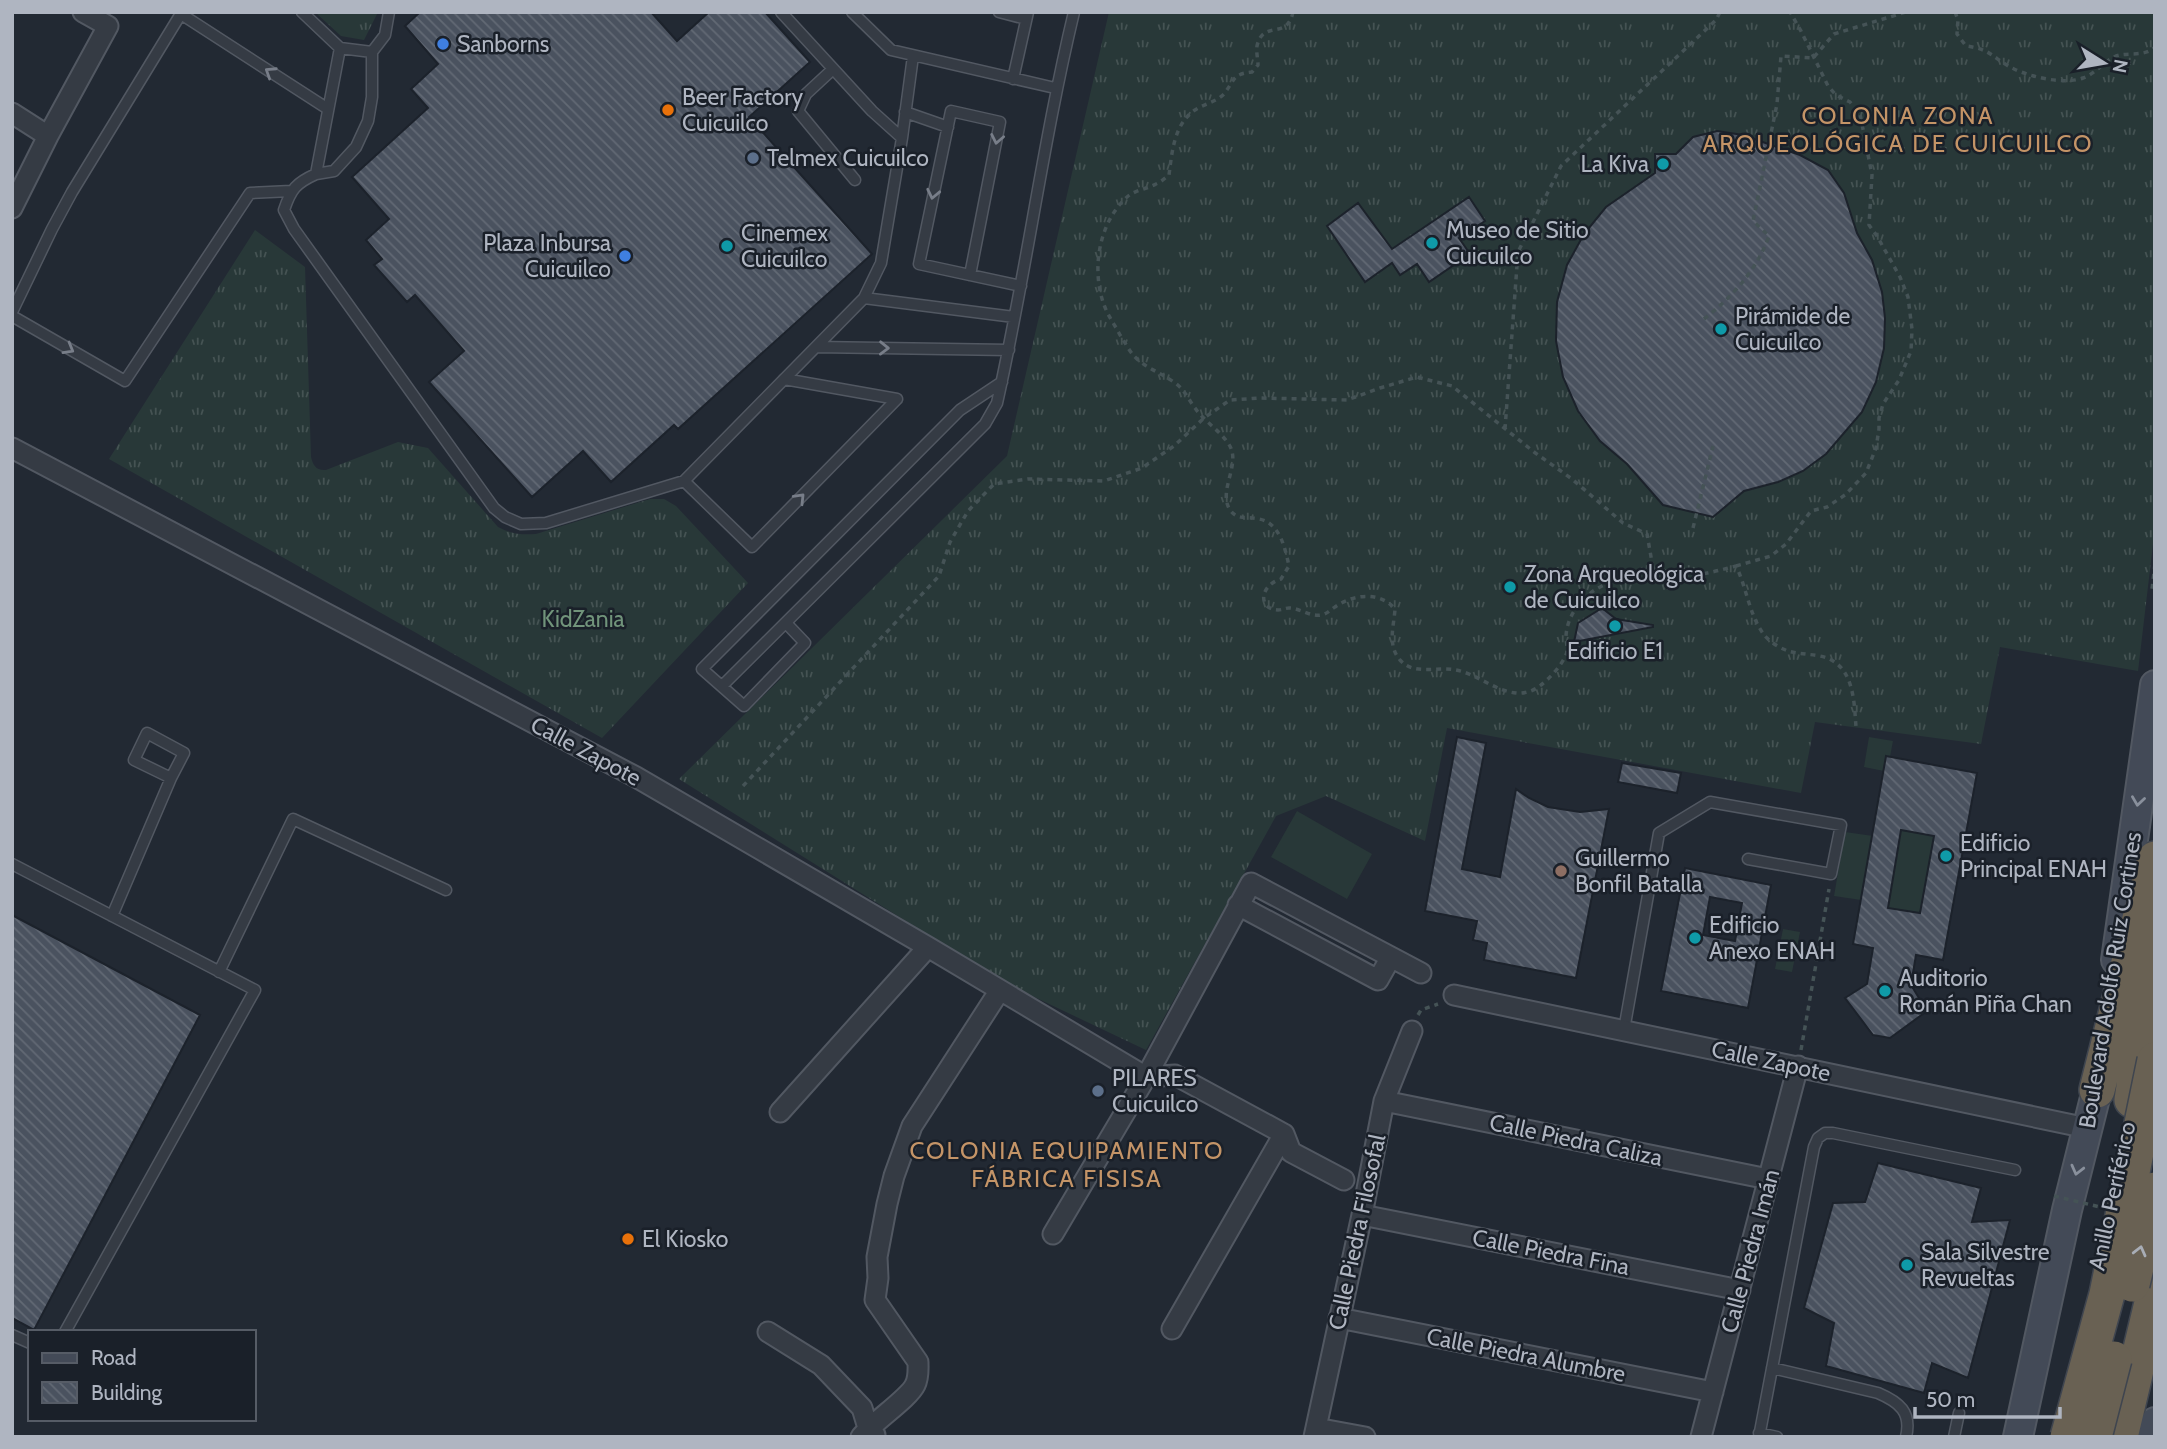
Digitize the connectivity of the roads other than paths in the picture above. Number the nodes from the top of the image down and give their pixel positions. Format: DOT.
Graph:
graph roads {
  1 [pos="83,12"];
  2 [pos="302,12"];
  3 [pos="389,12"];
  4 [pos="781,12"];
  5 [pos="999,12"];
  6 [pos="1074,12"];
  7 [pos="181,13"];
  8 [pos="855,14"];
  9 [pos="1027,16"];
  10 [pos="340,48"];
  11 [pos="372,52"];
  12 [pos="913,56"];
  13 [pos="833,69"];
  14 [pos="1013,79"];
  15 [pos="1055,88"];
  16 [pos="328,109"];
  17 [pos="905,112"];
  18 [pos="12,113"];
  19 [pos="947,127"];
  20 [pos="48,136"];
  21 [pos="902,138"];
  22 [pos="316,174"];
  23 [pos="855,180"];
  24 [pos="290,191"];
  25 [pos="12,208"];
  26 [pos="970,275"];
  27 [pos="1021,286"];
  28 [pos="864,298"];
  29 [pos="12,314"];
  30 [pos="1014,317"];
  31 [pos="816,347"];
  32 [pos="1009,350"];
  33 [pos="784,379"];
  34 [pos="1002,382"];
  35 [pos="12,448"];
  36 [pos="684,481"];
  37 [pos="786,623"];
  38 [pos="2155,685"];
  39 [pos="722,686"];
  40 [pos="171,778"];
  41 [pos="1748,859"];
  42 [pos="2155,859"];
  43 [pos="12,864"];
  44 [pos="446,890"];
  45 [pos="112,916"];
  46 [pos="928,947"];
  47 [pos="2155,951"];
  48 [pos="219,972"];
  49 [pos="1421,972"];
  50 [pos="1000,990"];
  51 [pos="1454,995"];
  52 [pos="1624,1030"];
  53 [pos="1412,1031"];
  54 [pos="2155,1059"];
  55 [pos="1798,1066"];
  56 [pos="1146,1077"];
  57 [pos="2097,1090"];
  58 [pos="1384,1101"];
  59 [pos="780,1112"];
  60 [pos="2087,1128"];
  61 [pos="1284,1134"];
  62 [pos="2015,1170"];
  63 [pos="1768,1179"];
  64 [pos="1345,1180"];
  65 [pos="2155,1190"];
  66 [pos="1362,1215"];
  67 [pos="1053,1234"];
  68 [pos="1740,1290"];
  69 [pos="2155,1290"];
  70 [pos="1339,1318"];
  71 [pos="1172,1329"];
  72 [pos="66,1330"];
  73 [pos="2155,1330"];
  74 [pos="768,1332"];
  75 [pos="12,1335"];
  76 [pos="28,1342"];
  77 [pos="1772,1368"];
  78 [pos="1713,1392"];
  79 [pos="1959,1413"];
  80 [pos="2155,1422"];
  81 [pos="1315,1432"];
  82 [pos="868,1434"];
  83 [pos="1759,1435"];
  84 [pos="1365,1437"];
  85 [pos="1701,1437"];
  86 [pos="1777,1437"];
  87 [pos="1906,1437"];
  88 [pos="1954,1437"];
  89 [pos="2018,1437"];
  90 [pos="2054,1437"];
  91 [pos="2068,1437"];
  92 [pos="2094,1437"];
  93 [pos="2120,1437"];
  94 [pos="2142,1437"];
  95 [pos="2151,1437"];
  1 -- 20 [label="street"];
  2 -- 10 [label="lane"];
  3 -- 11 [label="lane"];
  4 -- 13 [label="lane"];
  5 -- 9 [label="lane"];
  6 -- 15 [label="lane"];
  16 -- 7 [label="lane, one-way"];
  7 -- 29 [label="lane"];
  8 -- 12 [label="lane"];
  9 -- 14 [label="lane"];
  10 -- 11 [label="lane"];
  10 -- 16 [label="lane"];
  11 -- 22 [label="lane"];
  12 -- 14 [label="lane"];
  12 -- 17 [label="lane"];
  13 -- 21 [label="lane"];
  13 -- 23 [label="lane"];
  14 -- 15 [label="lane"];
  15 -- 27 [label="lane"];
  16 -- 22 [label="lane"];
  17 -- 19 [label="lane"];
  17 -- 21 [label="lane"];
  18 -- 20 [label="street"];
  19 -- 26 [label="lane, one-way"];
  19 -- 26 [label="lane, one-way"];
  20 -- 25 [label="street"];
  21 -- 28 [label="lane"];
  22 -- 24 [label="lane"];
  29 -- 24 [label="lane, one-way"];
  24 -- 36 [label="lane"];
  26 -- 27 [label="lane"];
  27 -- 30 [label="lane"];
  28 -- 30 [label="lane"];
  28 -- 31 [label="lane"];
  30 -- 32 [label="lane"];
  31 -- 32 [label="lane, one-way"];
  31 -- 33 [label="lane"];
  32 -- 34 [label="lane"];
  33 -- 36 [label="lane"];
  36 -- 33 [label="lane, one-way"];
  34 -- 37 [label="lane"];
  34 -- 39 [label="lane"];
  35 -- 46 [label="street, Calle Zapote"];
  37 -- 39 [label="lane"];
  37 -- 39 [label="lane"];
  38 -- 57 [label="main road, Boulevard Adolfo Ruiz Cortines, one-way"];
  40 -- 40 [label="lane"];
  40 -- 45 [label="lane"];
  41 -- 52 [label="lane"];
  42 -- 57 [label="highway"];
  43 -- 45 [label="lane"];
  44 -- 48 [label="lane"];
  45 -- 48 [label="lane"];
  46 -- 50 [label="street, Calle Zapote"];
  46 -- 59 [label="street"];
  47 -- 90 [label="highway, Anillo Periférico"];
  48 -- 72 [label="lane"];
  49 -- 56 [label="street"];
  50 -- 56 [label="street, Calle Zapote"];
  50 -- 82 [label="street"];
  51 -- 52 [label="street, Calle Zapote"];
  52 -- 55 [label="street, Calle Zapote"];
  53 -- 58 [label="street, Calle Piedra Filosofal"];
  54 -- 91 [label="highway, bridge"];
  55 -- 60 [label="street, Calle Zapote"];
  55 -- 63 [label="street, Calle Piedra Imán"];
  56 -- 61 [label="street"];
  56 -- 67 [label="street"];
  57 -- 60 [label="main road, Boulevard Adolfo Ruiz Cortines"];
  58 -- 63 [label="street, Calle Piedra Caliza"];
  58 -- 66 [label="street, Calle Piedra Filosofal"];
  60 -- 89 [label="main road, Boulevard Adolfo Ruiz Cortines, one-way"];
  61 -- 64 [label="street"];
  61 -- 71 [label="street"];
  62 -- 77 [label="lane"];
  63 -- 68 [label="street, Calle Piedra Imán"];
  92 -- 65 [label="highway, one-way, bridge"];
  66 -- 68 [label="street, Calle Piedra Fina"];
  66 -- 70 [label="street, Calle Piedra Filosofal"];
  68 -- 78 [label="street, Calle Piedra Imán"];
  69 -- 93 [label="highway"];
  70 -- 78 [label="street, Calle Piedra Alumbre"];
  70 -- 81 [label="street, Calle Piedra Filosofal"];
  73 -- 94 [label="highway"];
  74 -- 82 [label="street"];
  75 -- 76 [label="lane"];
  77 -- 83 [label="lane"];
  77 -- 87 [label="lane"];
  78 -- 85 [label="street, Calle Piedra Imán"];
  79 -- 88 [label="lane"];
  80 -- 95 [label="main road"];
  81 -- 84 [label="street"];
  83 -- 86 [label="lane"];
}
